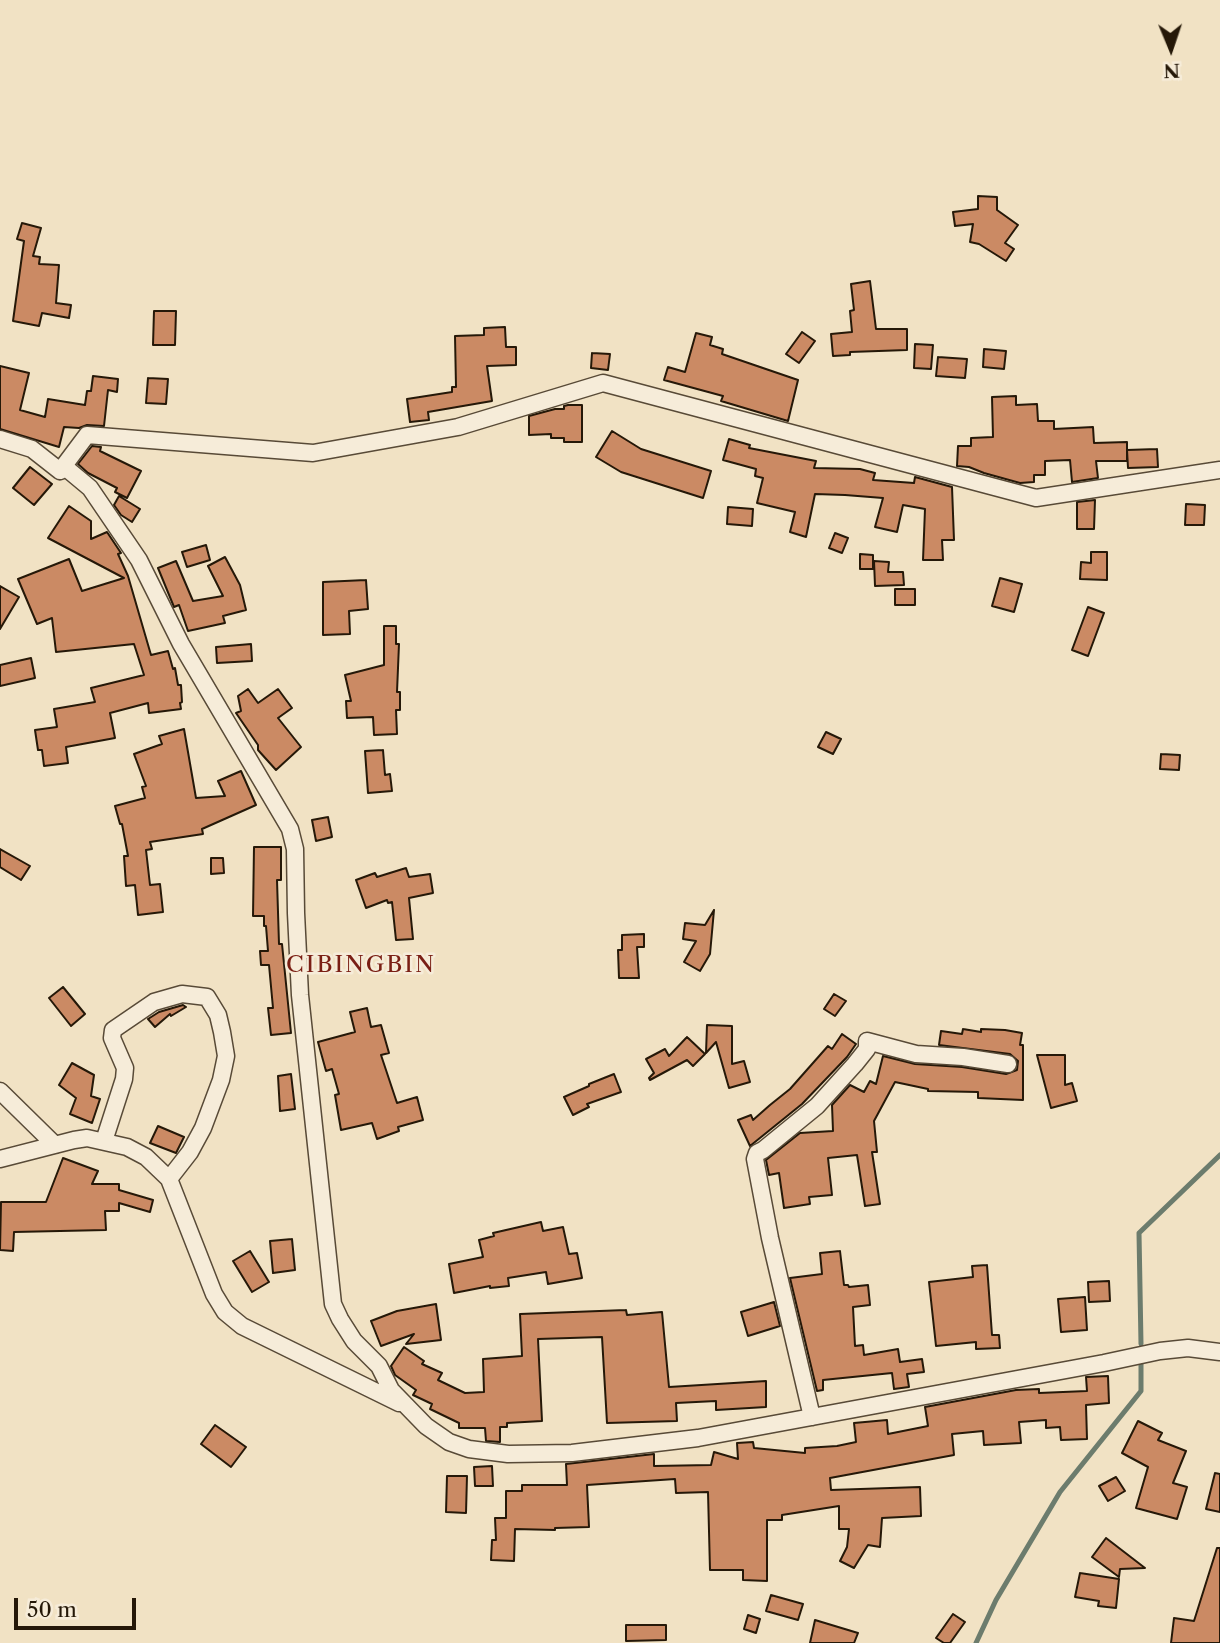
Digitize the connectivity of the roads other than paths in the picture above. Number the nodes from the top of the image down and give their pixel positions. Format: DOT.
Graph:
graph roads {
  1 [pos="0,439"];
  2 [pos="1220,470"];
  3 [pos="60,471"];
  4 [pos="1008,1065"];
  5 [pos="0,1091"];
  6 [pos="104,1141"];
  7 [pos="55,1144"];
  8 [pos="0,1159"];
  9 [pos="169,1179"];
  10 [pos="1220,1352"];
  11 [pos="404,1405"];
  12 [pos="812,1417"];
  1 -- 3 [label="street"];
  2 -- 3 [label="street"];
  3 -- 11 [label="street"];
  4 -- 12 [label="street"];
  5 -- 7 [label="street"];
  6 -- 7 [label="street"];
  6 -- 9 [label="street"];
  6 -- 9 [label="street"];
  7 -- 8 [label="street"];
  9 -- 11 [label="street"];
  10 -- 12 [label="street"];
  11 -- 12 [label="street"];
}
